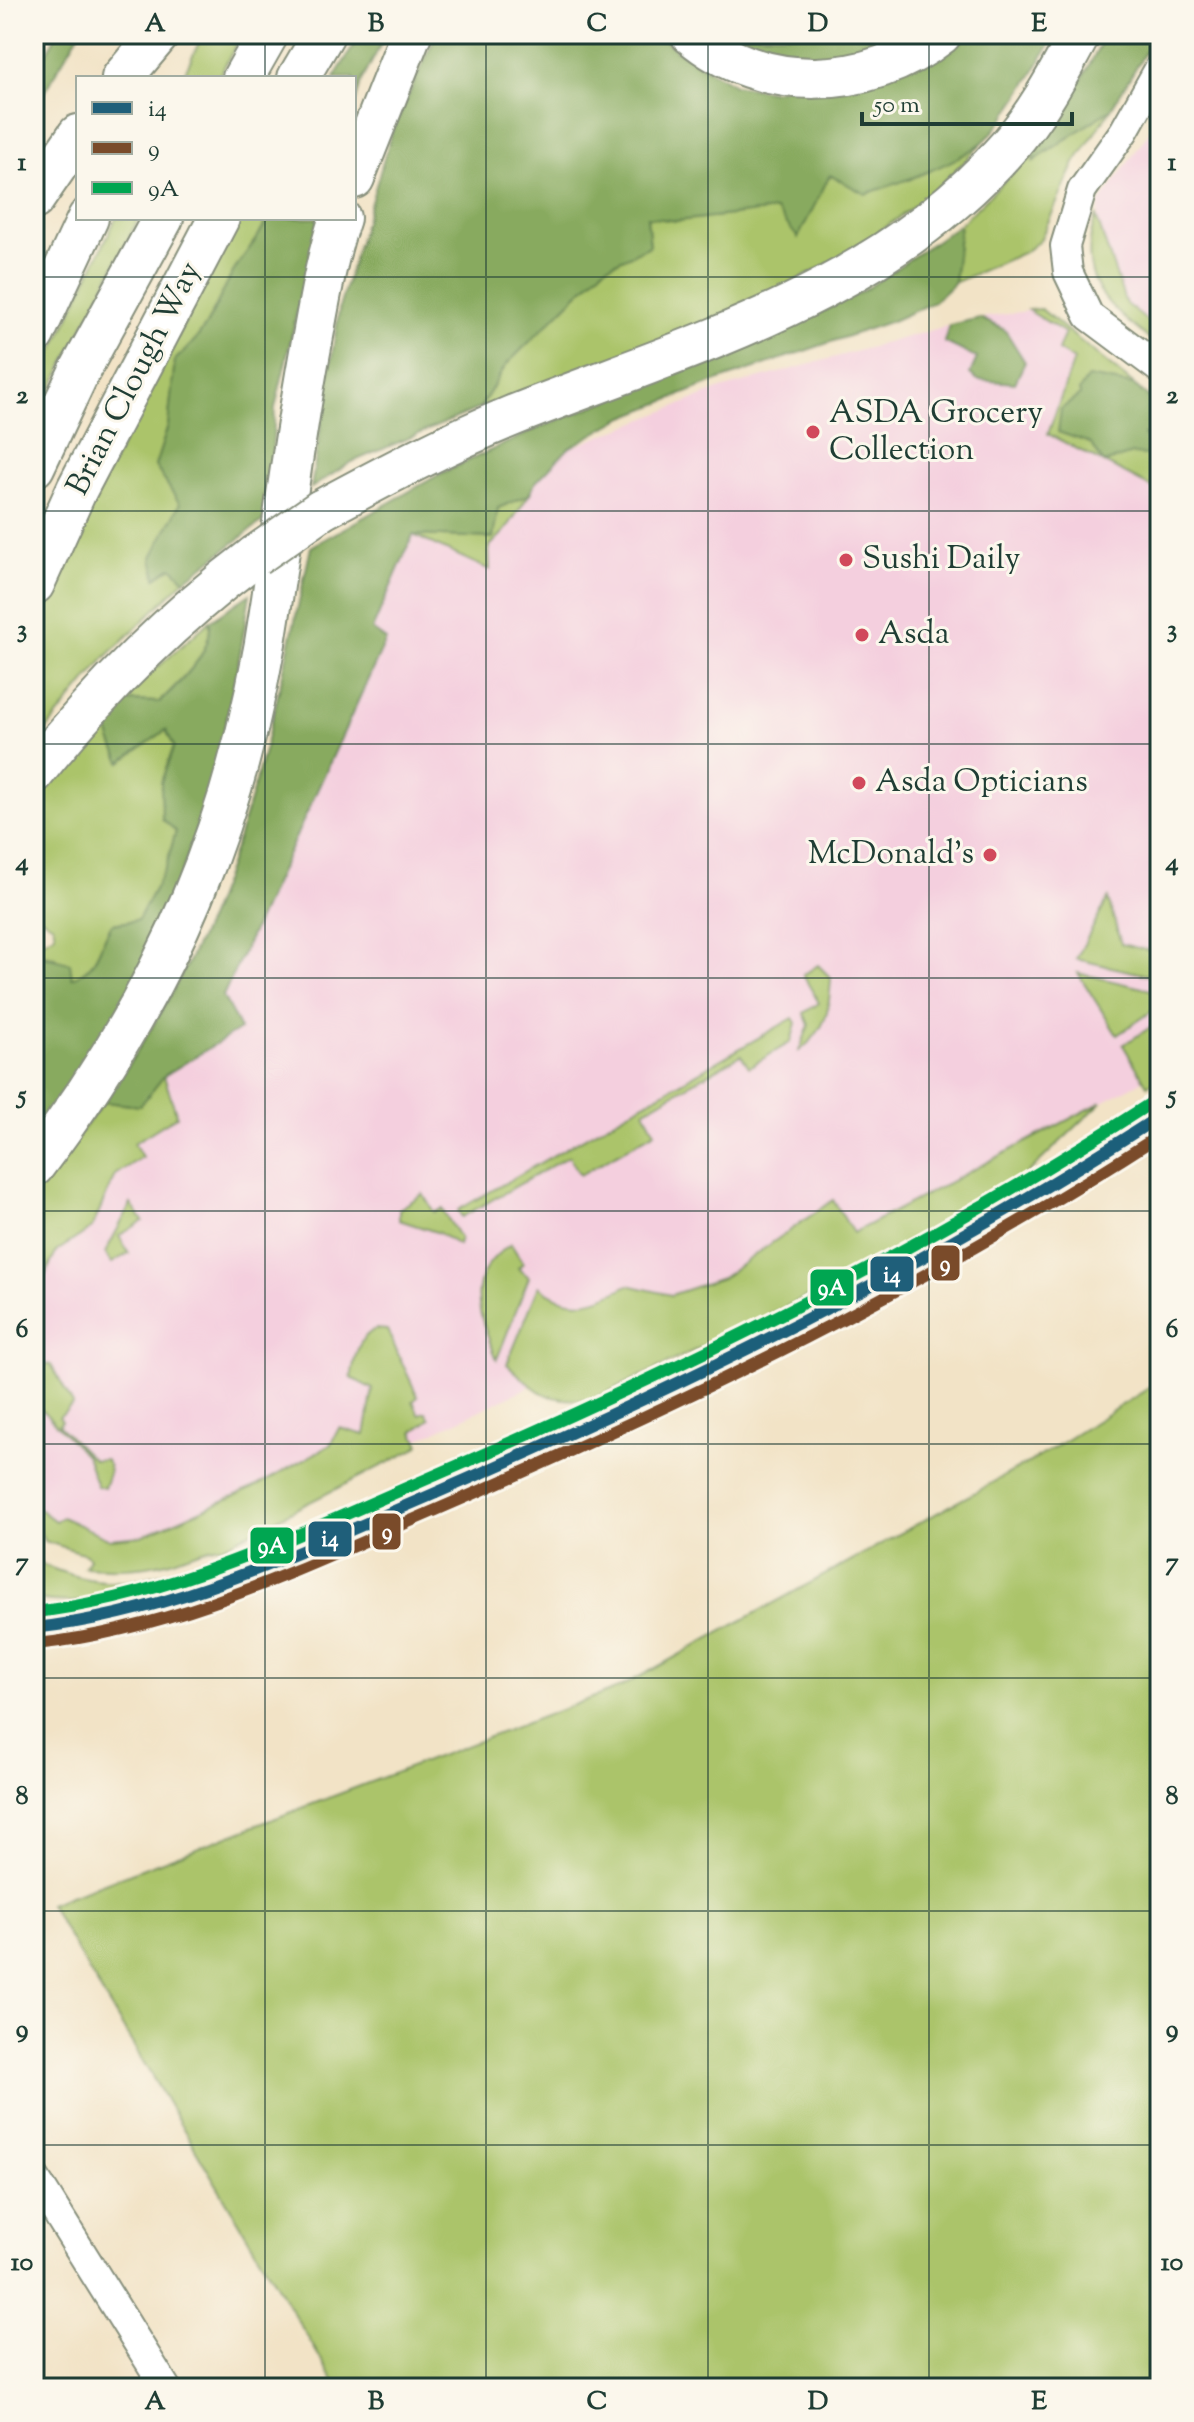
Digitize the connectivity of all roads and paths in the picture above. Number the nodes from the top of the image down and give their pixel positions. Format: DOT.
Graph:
graph roads {
  1 [pos="159,34"];
  2 [pos="169,34"];
  3 [pos="268,34"];
  4 [pos="324,34"];
  5 [pos="411,34"];
  6 [pos="691,34"];
  7 [pos="941,34"];
  8 [pos="1080,34"];
  9 [pos="1160,67"];
  10 [pos="124,76"];
  11 [pos="150,76"];
  12 [pos="244,76"];
  13 [pos="299,76"];
  14 [pos="76,138"];
  15 [pos="356,173"];
  16 [pos="34,199"];
  17 [pos="86,220"];
  18 [pos="162,220"];
  19 [pos="218,220"];
  20 [pos="340,220"];
  21 [pos="34,334"];
  22 [pos="1160,369"];
  23 [pos="34,467"];
  24 [pos="34,584"];
  25 [pos="34,773"];
  26 [pos="1160,1116"];
  27 [pos="34,1166"];
  28 [pos="34,1610"];
  29 [pos="121,1617"];
  30 [pos="34,1628"];
  31 [pos="34,2176"];
  32 [pos="166,2388"];
  1 -- 10 [label="highway"];
  2 -- 11 [label="highway"];
  3 -- 12 [label="highway"];
  4 -- 13 [label="highway"];
  5 -- 15 [label="highway"];
  6 -- 7 [label="highway"];
  8 -- 25 [label="highway, bridge"];
  9 -- 22 [label="street"];
  14 -- 16 [label="highway"];
  17 -- 21 [label="highway"];
  18 -- 23 [label="highway, Brian Clough Way"];
  19 -- 24 [label="highway, Brian Clough Way"];
  20 -- 27 [label="highway"];
  26 -- 29 [label="main road"];
  28 -- 29 [label="main road"];
  29 -- 30 [label="main road"];
  31 -- 32 [label="street"];
}
